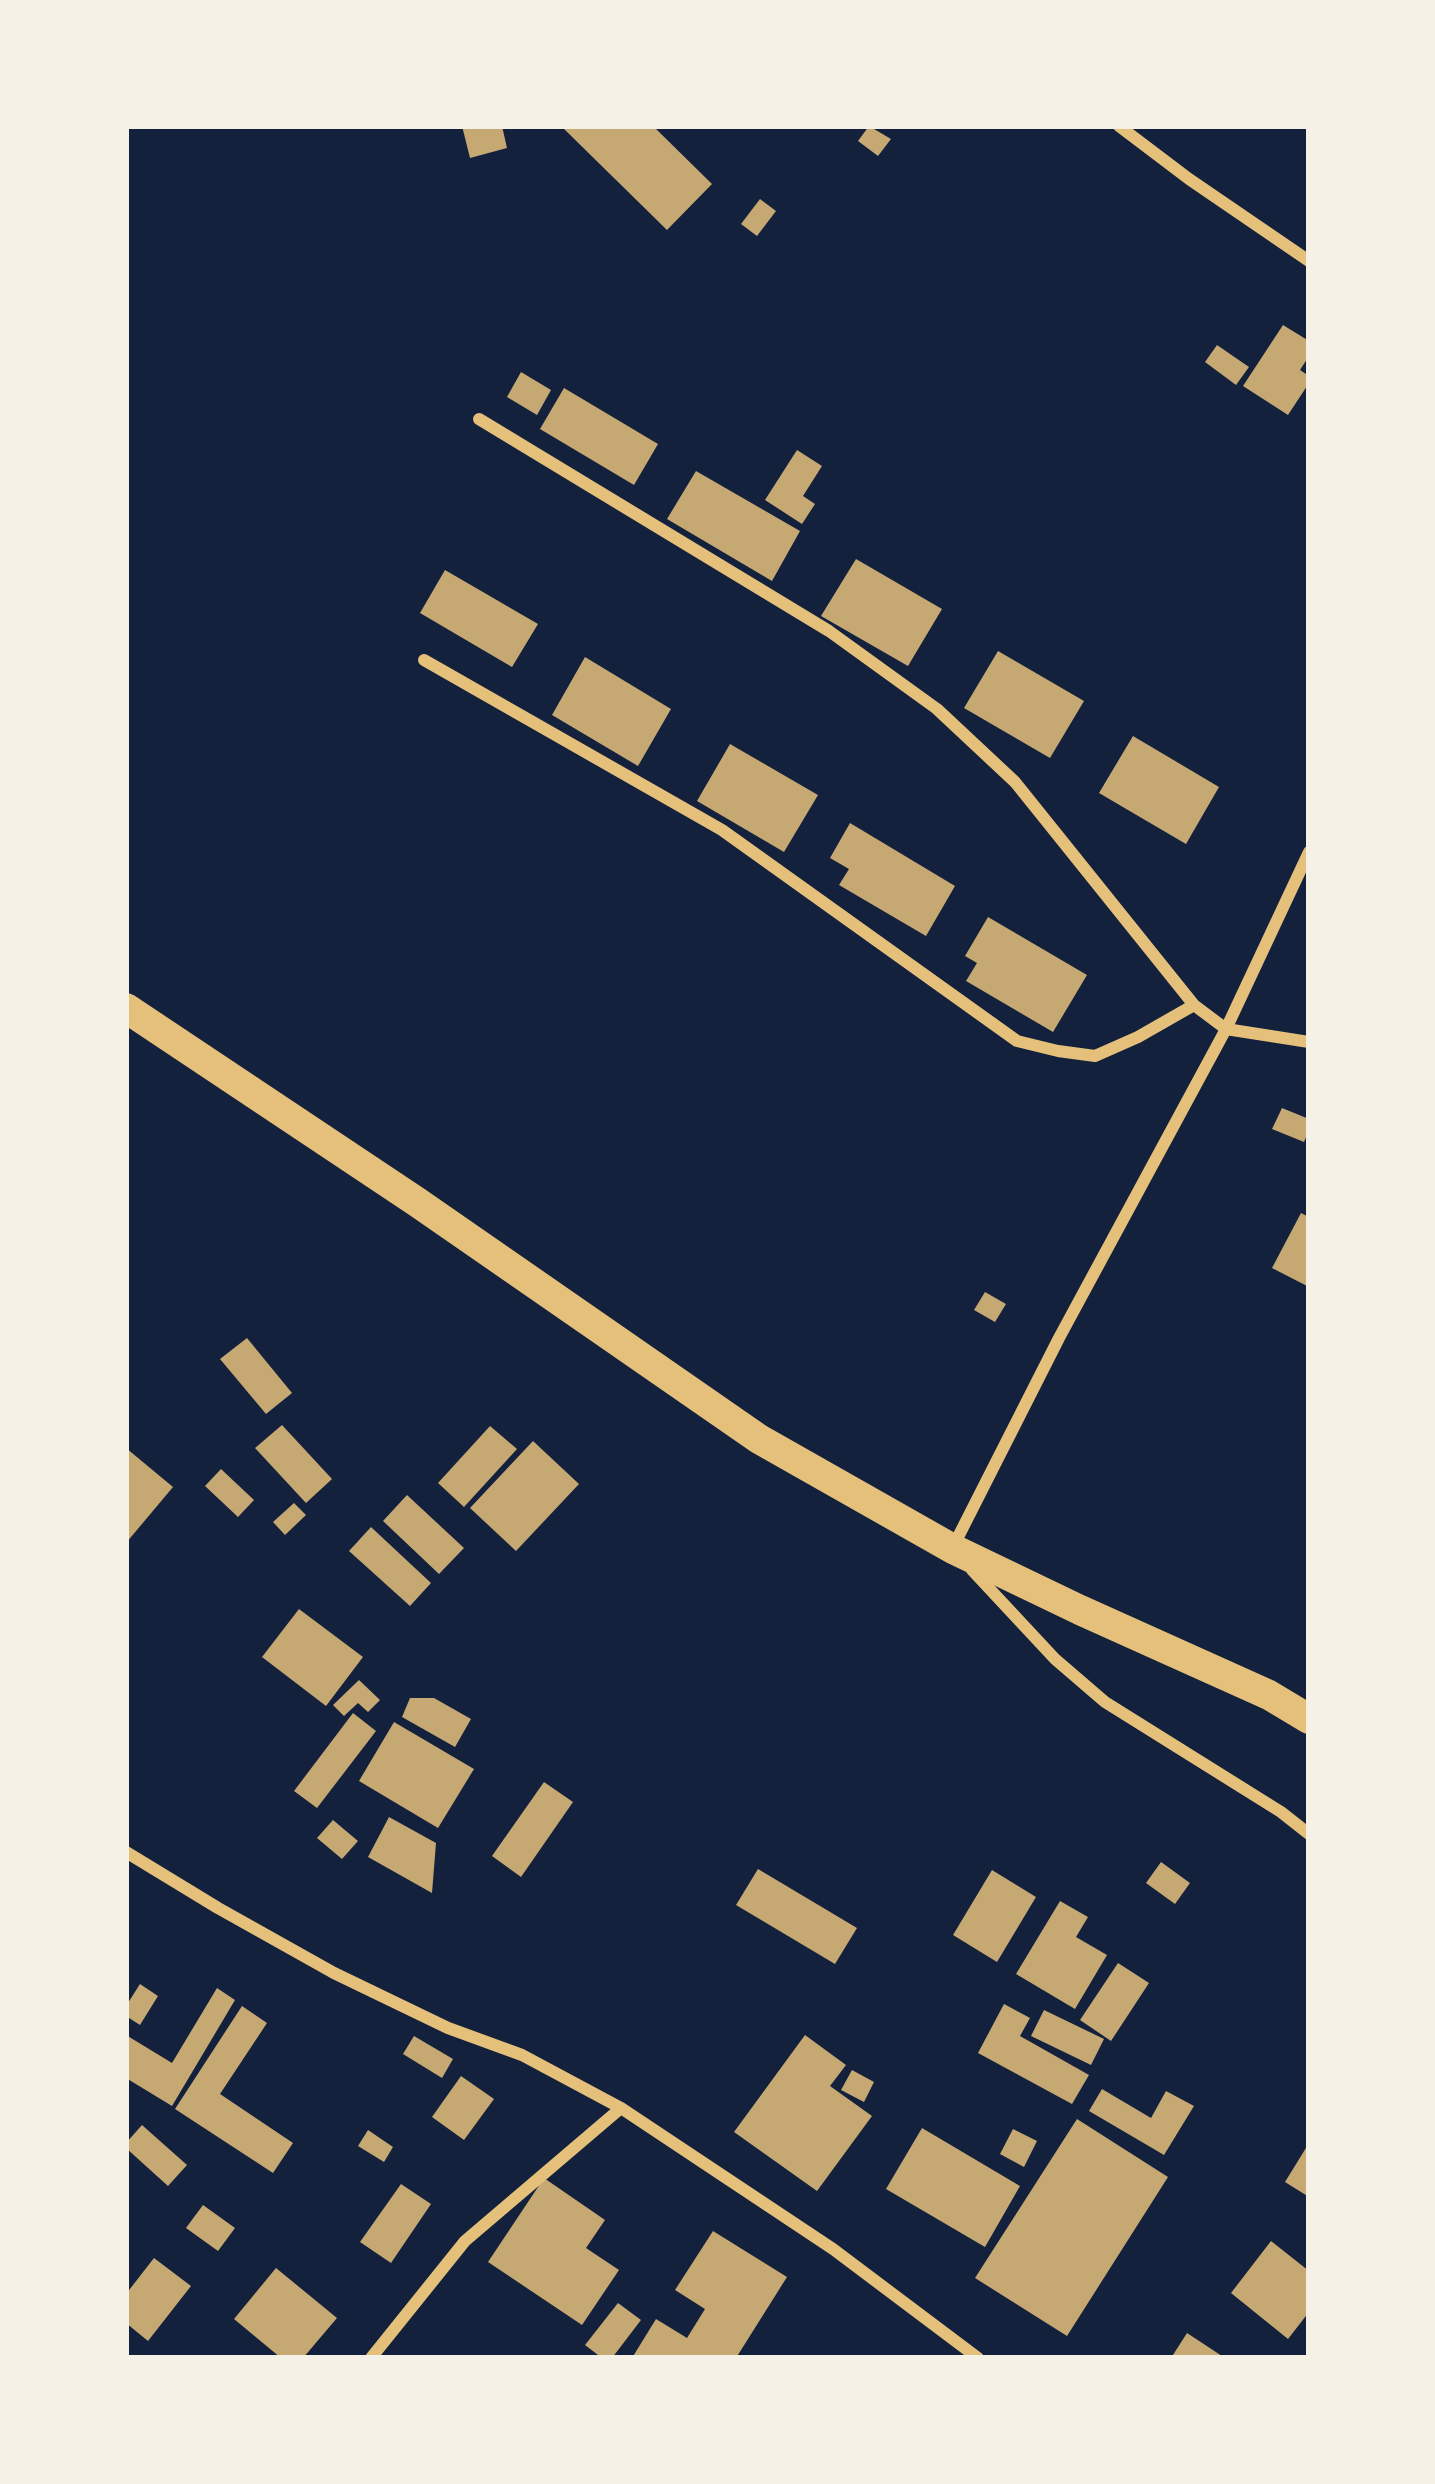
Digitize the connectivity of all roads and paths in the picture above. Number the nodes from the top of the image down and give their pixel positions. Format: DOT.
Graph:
graph roads {
  1 [pos="1119,126"];
  2 [pos="1309,261"];
  3 [pos="479,419"];
  4 [pos="424,660"];
  5 [pos="1309,852"];
  6 [pos="1194,1006"];
  7 [pos="126,1008"];
  8 [pos="1226,1029"];
  9 [pos="1309,1042"];
  10 [pos="953,1549"];
  11 [pos="1269,1695"];
  12 [pos="1309,1704"];
  13 [pos="1309,1720"];
  14 [pos="1309,1834"];
  15 [pos="126,1852"];
  16 [pos="621,2108"];
  17 [pos="371,2358"];
  18 [pos="979,2358"];
  1 -- 2 [label="street"];
  3 -- 6 [label="street"];
  4 -- 6 [label="street"];
  5 -- 8 [label="street"];
  6 -- 8 [label="street"];
  7 -- 10 [label="main road"];
  8 -- 9 [label="street"];
  8 -- 10 [label="street"];
  10 -- 11 [label="main road"];
  10 -- 14 [label="street"];
  11 -- 12 [label="main road"];
  11 -- 13 [label="main road"];
  15 -- 16 [label="street"];
  16 -- 17 [label="street"];
  16 -- 18 [label="street"];
}
